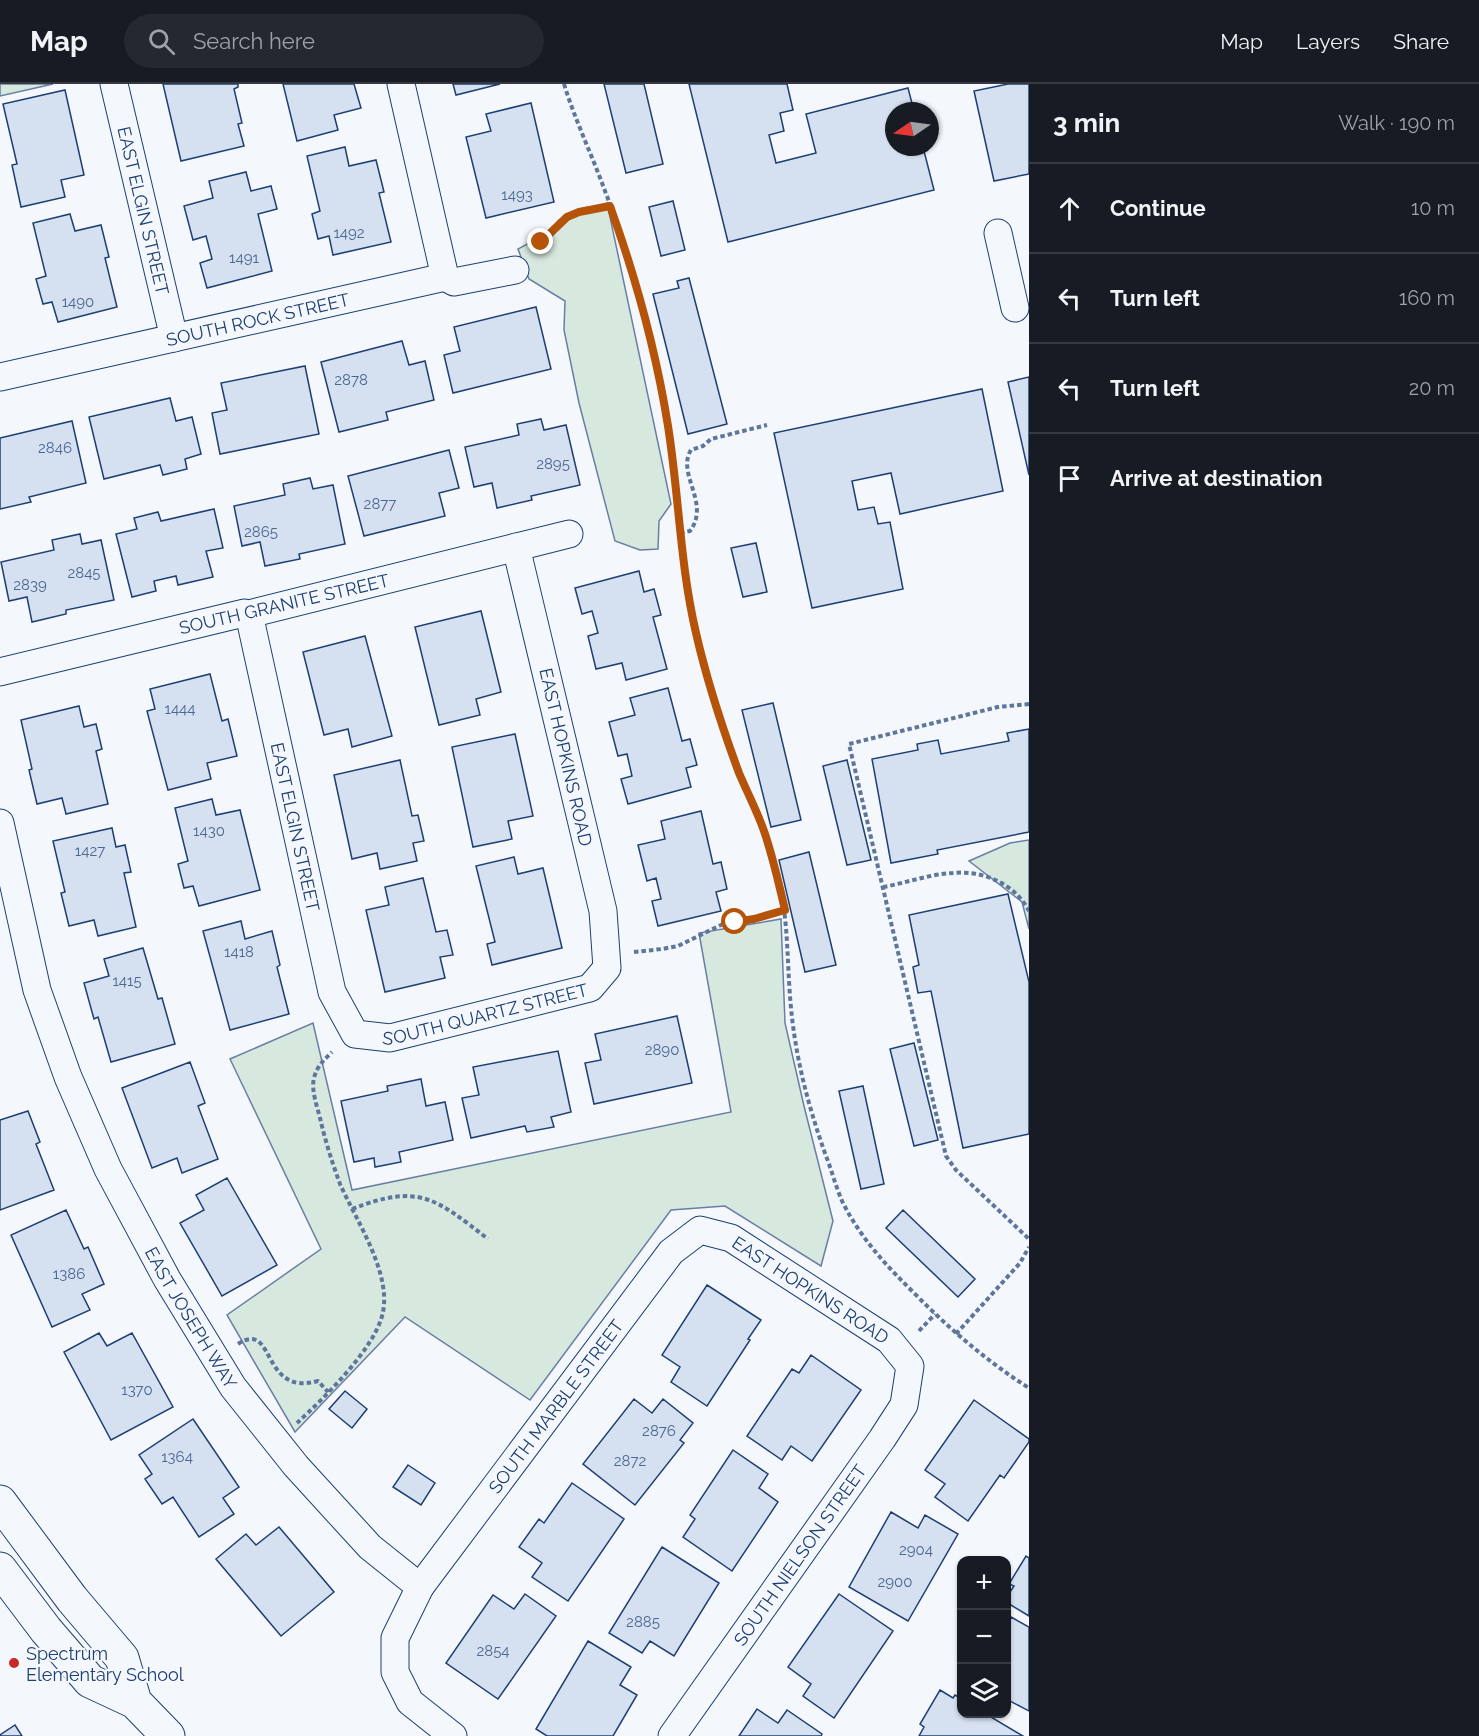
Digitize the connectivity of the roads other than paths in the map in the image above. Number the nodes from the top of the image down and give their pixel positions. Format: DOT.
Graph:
graph roads {
  1 [pos="114,84"];
  2 [pos="401,84"];
  3 [pos="998,233"];
  4 [pos="515,270"];
  5 [pos="445,277"];
  6 [pos="1015,308"];
  7 [pos="174,338"];
  8 [pos="0,377"];
  9 [pos="569,534"];
  10 [pos="516,547"];
  11 [pos="249,615"];
  12 [pos="0,672"];
  13 [pos="0,823"];
  14 [pos="607,968"];
  15 [pos="346,1041"];
  16 [pos="700,1230"];
  17 [pos="910,1366"];
  18 [pos="0,1502"];
  19 [pos="0,1569"];
  20 [pos="420,1587"];
  21 [pos="135,1702"];
  22 [pos="168,1736"];
  23 [pos="453,1736"];
  24 [pos="672,1736"];
  1 -- 7 [label="street, EAST ELGIN STREET"];
  2 -- 5 [label="street"];
  3 -- 6 [label="street"];
  4 -- 5 [label="street, SOUTH ROCK STREET"];
  5 -- 7 [label="street, SOUTH ROCK STREET"];
  7 -- 8 [label="street, SOUTH ROCK STREET"];
  9 -- 10 [label="street, SOUTH GRANITE STREET"];
  10 -- 11 [label="street, SOUTH GRANITE STREET"];
  10 -- 14 [label="street, EAST HOPKINS ROAD"];
  11 -- 12 [label="street, SOUTH GRANITE STREET"];
  11 -- 15 [label="street, EAST ELGIN STREET"];
  13 -- 20 [label="street, EAST JOSEPH WAY"];
  14 -- 15 [label="street, SOUTH QUARTZ STREET"];
  16 -- 17 [label="street, EAST HOPKINS ROAD"];
  16 -- 20 [label="street, SOUTH MARBLE STREET"];
  17 -- 24 [label="street, SOUTH NIELSON STREET"];
  18 -- 21 [label="street"];
  19 -- 21 [label="street"];
  20 -- 23 [label="street"];
  21 -- 22 [label="street"];
}
